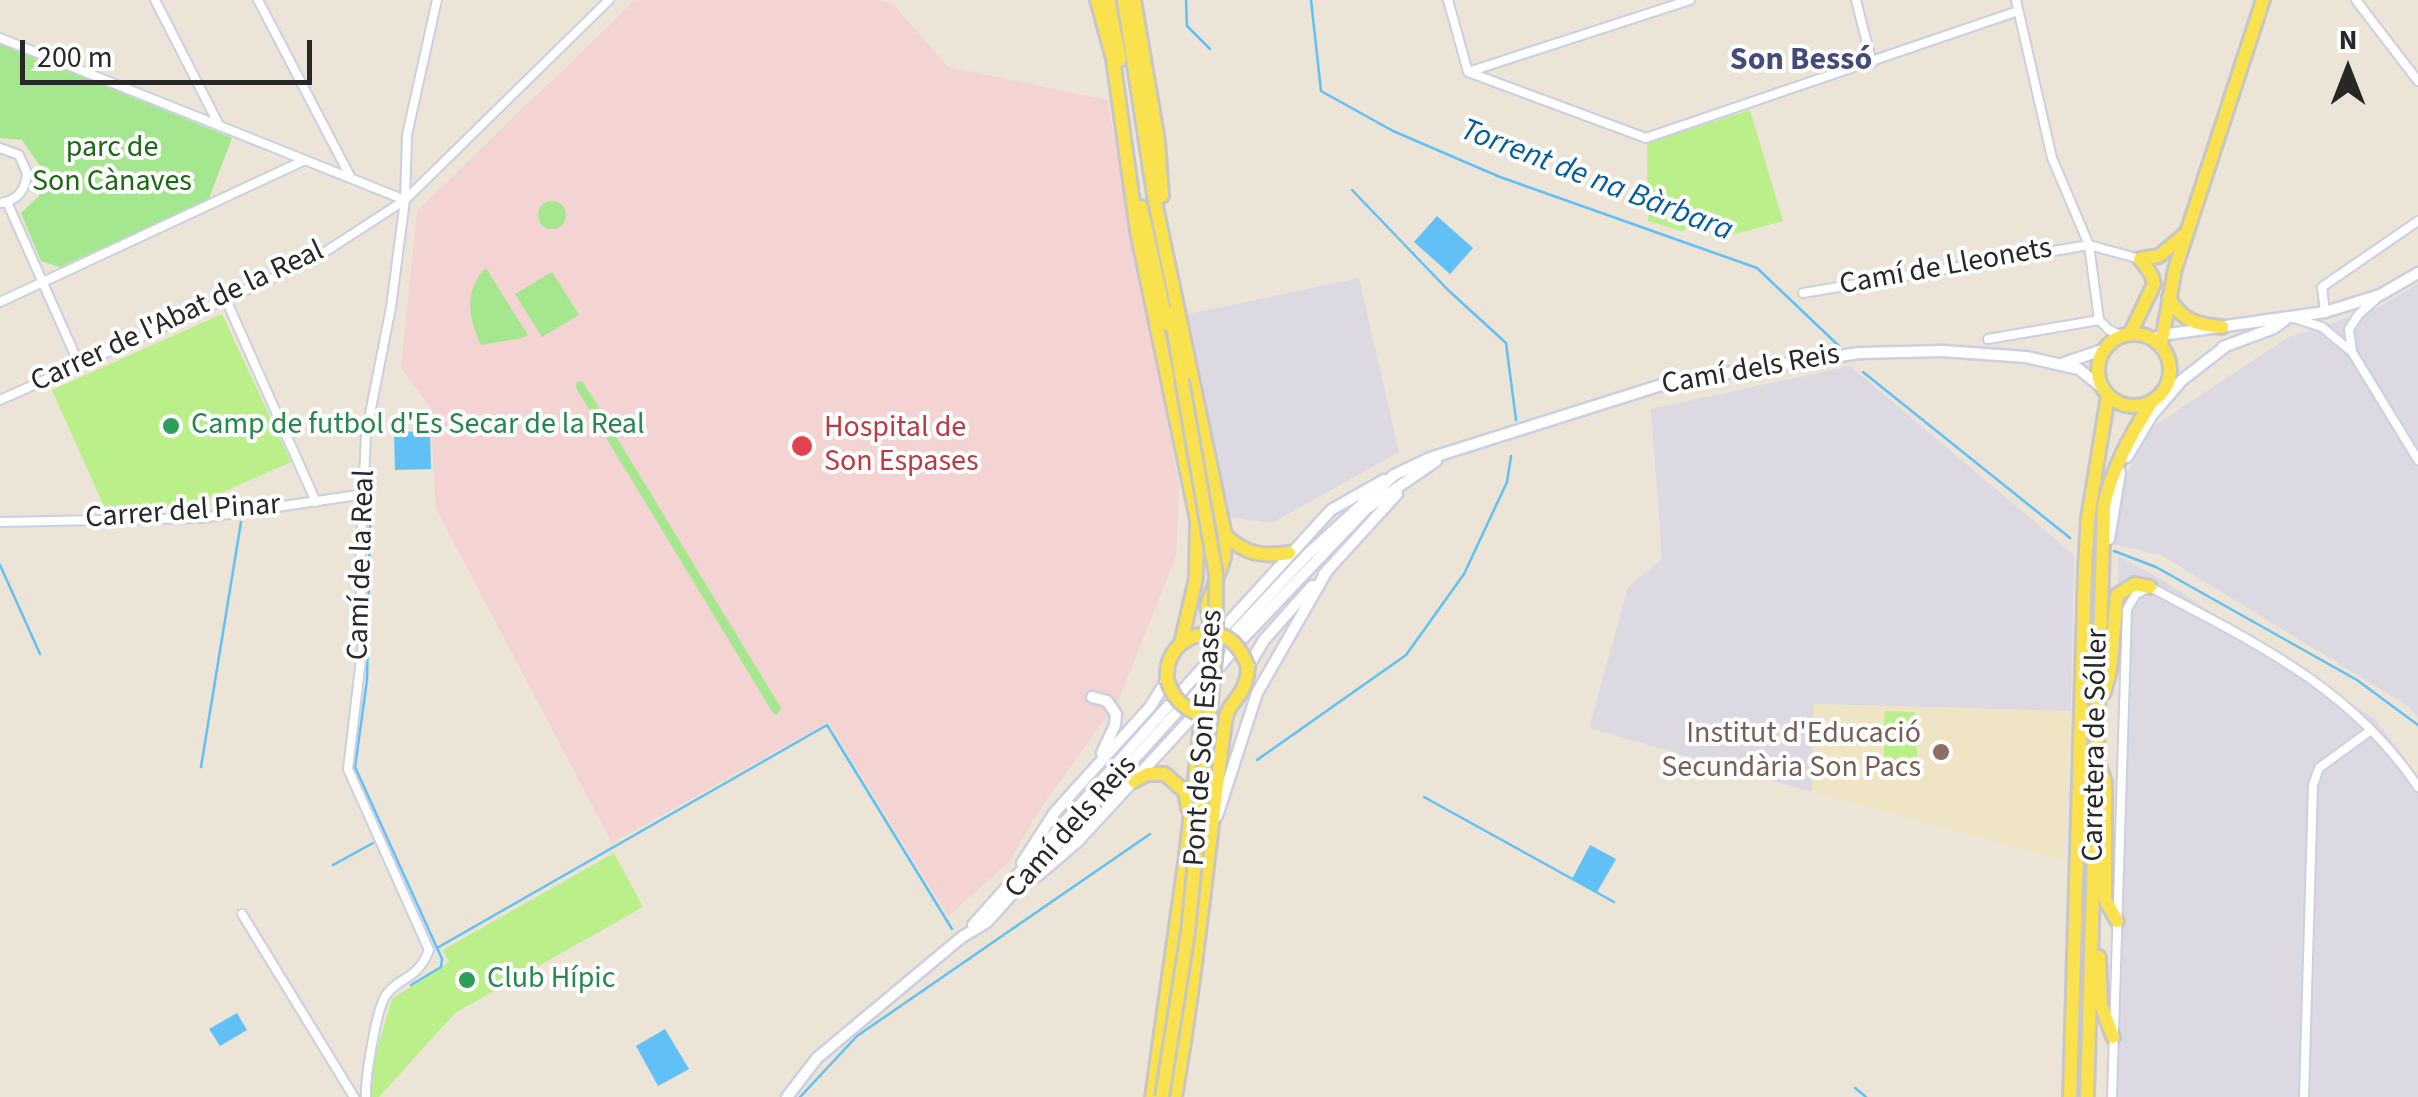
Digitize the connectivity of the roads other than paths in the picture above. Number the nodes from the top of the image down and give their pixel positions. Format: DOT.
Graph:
graph roads {
  1 [pos="154,0"];
  2 [pos="258,0"];
  3 [pos="437,0"];
  4 [pos="609,0"];
  5 [pos="1097,0"];
  6 [pos="1108,0"];
  7 [pos="1124,0"];
  8 [pos="1134,0"];
  9 [pos="1448,0"];
  10 [pos="1690,0"];
  11 [pos="1856,0"];
  12 [pos="2016,0"];
  13 [pos="2263,0"];
  14 [pos="2356,0"];
  15 [pos="2018,11"];
  16 [pos="0,38"];
  17 [pos="1872,63"];
  18 [pos="1468,72"];
  19 [pos="2418,82"];
  20 [pos="219,125"];
  21 [pos="0,148"];
  22 [pos="306,160"];
  23 [pos="352,178"];
  24 [pos="406,200"];
  25 [pos="1156,201"];
  26 [pos="4,202"];
  27 [pos="1141,207"];
  28 [pos="2418,221"];
  29 [pos="2186,233"];
  30 [pos="2090,245"];
  31 [pos="1166,248"];
  32 [pos="2140,259"];
  33 [pos="2175,269"];
  34 [pos="2418,273"];
  35 [pos="43,283"];
  36 [pos="1803,293"];
  37 [pos="2380,295"];
  38 [pos="2169,297"];
  39 [pos="0,302"];
  40 [pos="226,302"];
  41 [pos="2325,312"];
  42 [pos="2290,318"];
  43 [pos="2099,320"];
  44 [pos="2222,327"];
  45 [pos="2128,335"];
  46 [pos="1988,340"];
  47 [pos="2159,340"];
  48 [pos="2226,346"];
  49 [pos="1163,349"];
  50 [pos="2102,350"];
  51 [pos="2352,352"];
  52 [pos="2062,363"];
  53 [pos="78,364"];
  54 [pos="1182,380"];
  55 [pos="2105,392"];
  56 [pos="2156,399"];
  57 [pos="0,400"];
  58 [pos="1449,453"];
  59 [pos="2417,457"];
  60 [pos="1416,474"];
  61 [pos="1394,475"];
  62 [pos="365,494"];
  63 [pos="316,502"];
  64 [pos="0,522"];
  65 [pos="1225,535"];
  66 [pos="1289,553"];
  67 [pos="1328,569"];
  68 [pos="2150,586"];
  69 [pos="1221,641"];
  70 [pos="1181,642"];
  71 [pos="1248,667"];
  72 [pos="1167,680"];
  73 [pos="1092,697"];
  74 [pos="1193,704"];
  75 [pos="1230,707"];
  76 [pos="1172,709"];
  77 [pos="2098,714"];
  78 [pos="2371,730"];
  79 [pos="2097,758"];
  80 [pos="1091,772"];
  81 [pos="1134,780"];
  82 [pos="2418,787"];
  83 [pos="1213,826"];
  84 [pos="1186,856"];
  85 [pos="1018,882"];
  86 [pos="2092,904"];
  87 [pos="242,914"];
  88 [pos="2117,921"];
  89 [pos="2113,1037"];
  90 [pos="354,1097"];
  91 [pos="366,1097"];
  92 [pos="787,1097"];
  93 [pos="1152,1097"];
  94 [pos="1162,1097"];
  95 [pos="1175,1097"];
  96 [pos="2070,1097"];
  97 [pos="2087,1097"];
  98 [pos="2112,1097"];
  99 [pos="2304,1097"];
  1 -- 20 [label="street"];
  2 -- 23 [label="street"];
  3 -- 24 [label="street, Camí de la Real"];
  4 -- 24 [label="street, Carrer de l'Abat de la Real"];
  5 -- 49 [label="main road"];
  6 -- 27 [label="main road"];
  7 -- 25 [label="main road"];
  8 -- 31 [label="main road"];
  9 -- 18 [label="street"];
  10 -- 18 [label="street"];
  11 -- 17 [label="street"];
  12 -- 15 [label="street"];
  13 -- 29 [label="main road"];
  14 -- 19 [label="street"];
  15 -- 17 [label="street"];
  15 -- 30 [label="street"];
  16 -- 20 [label="street"];
  17 -- 18 [label="street"];
  20 -- 22 [label="street"];
  21 -- 26 [label="street"];
  22 -- 23 [label="street"];
  22 -- 35 [label="street"];
  23 -- 24 [label="street"];
  24 -- 40 [label="street, Carrer de l'Abat de la Real"];
  24 -- 62 [label="street, Camí de la Real"];
  25 -- 31 [label="main road"];
  25 -- 54 [label="main road"];
  26 -- 35 [label="street"];
  27 -- 49 [label="main road"];
  27 -- 54 [label="main road"];
  28 -- 41 [label="street"];
  29 -- 32 [label="main road"];
  29 -- 33 [label="main road"];
  30 -- 32 [label="street"];
  30 -- 36 [label="street, Camí de Lleonets"];
  30 -- 43 [label="street"];
  31 -- 65 [label="main road"];
  32 -- 45 [label="main road"];
  33 -- 38 [label="main road"];
  33 -- 45 [label="main road"];
  34 -- 37 [label="street"];
  35 -- 39 [label="street"];
  35 -- 53 [label="street"];
  37 -- 41 [label="street"];
  37 -- 51 [label="street"];
  38 -- 44 [label="main road"];
  38 -- 47 [label="main road"];
  40 -- 53 [label="street, Carrer de l'Abat de la Real"];
  40 -- 63 [label="street"];
  41 -- 42 [label="street"];
  42 -- 44 [label="street"];
  42 -- 48 [label="street"];
  42 -- 51 [label="street"];
  43 -- 45 [label="street"];
  43 -- 46 [label="street"];
  44 -- 47 [label="street"];
  45 -- 47 [label="main road"];
  45 -- 50 [label="main road"];
  47 -- 56 [label="main road"];
  48 -- 56 [label="street"];
  48 -- 77 [label="street"];
  49 -- 70 [label="main road"];
  50 -- 52 [label="street"];
  50 -- 55 [label="main road"];
  51 -- 59 [label="street"];
  52 -- 55 [label="street"];
  52 -- 58 [label="street, Camí dels Reis"];
  53 -- 57 [label="street, Carrer de l'Abat de la Real"];
  54 -- 94 [label="main road, Pont de Son Espases, bridge"];
  55 -- 56 [label="main road"];
  55 -- 96 [label="main road, Carretera de Sóller"];
  56 -- 77 [label="main road, Carretera de Sóller"];
  58 -- 60 [label="street, Camí dels Reis"];
  58 -- 61 [label="street, Camí dels Reis"];
  60 -- 61 [label="street, Camí dels Reis"];
  60 -- 67 [label="street"];
  61 -- 66 [label="street"];
  62 -- 63 [label="street, Carrer del Pinar"];
  62 -- 91 [label="street, Camí de la Real"];
  63 -- 64 [label="street, Carrer del Pinar"];
  65 -- 66 [label="main road"];
  65 -- 69 [label="main road"];
  66 -- 69 [label="street"];
  67 -- 71 [label="street"];
  67 -- 83 [label="street"];
  68 -- 77 [label="main road"];
  68 -- 78 [label="street"];
  68 -- 88 [label="street"];
  69 -- 70 [label="main road"];
  69 -- 71 [label="main road, bridge"];
  69 -- 74 [label="street"];
  70 -- 72 [label="main road"];
  71 -- 75 [label="main road"];
  72 -- 74 [label="main road, bridge"];
  72 -- 80 [label="street"];
  73 -- 80 [label="street"];
  74 -- 75 [label="main road"];
  74 -- 81 [label="street"];
  74 -- 84 [label="main road"];
  75 -- 83 [label="main road"];
  76 -- 85 [label="street, Camí dels Reis"];
  77 -- 79 [label="main road, Carretera de Sóller"];
  78 -- 82 [label="street"];
  78 -- 99 [label="street"];
  79 -- 86 [label="main road, Carretera de Sóller"];
  79 -- 88 [label="main road"];
  80 -- 85 [label="street"];
  81 -- 84 [label="main road"];
  81 -- 85 [label="street"];
  83 -- 95 [label="main road"];
  84 -- 93 [label="main road"];
  85 -- 92 [label="street, Camí dels Reis"];
  86 -- 89 [label="main road"];
  86 -- 97 [label="main road, Carretera de Sóller"];
  87 -- 90 [label="street"];
  88 -- 89 [label="street"];
  89 -- 98 [label="street"];
}
